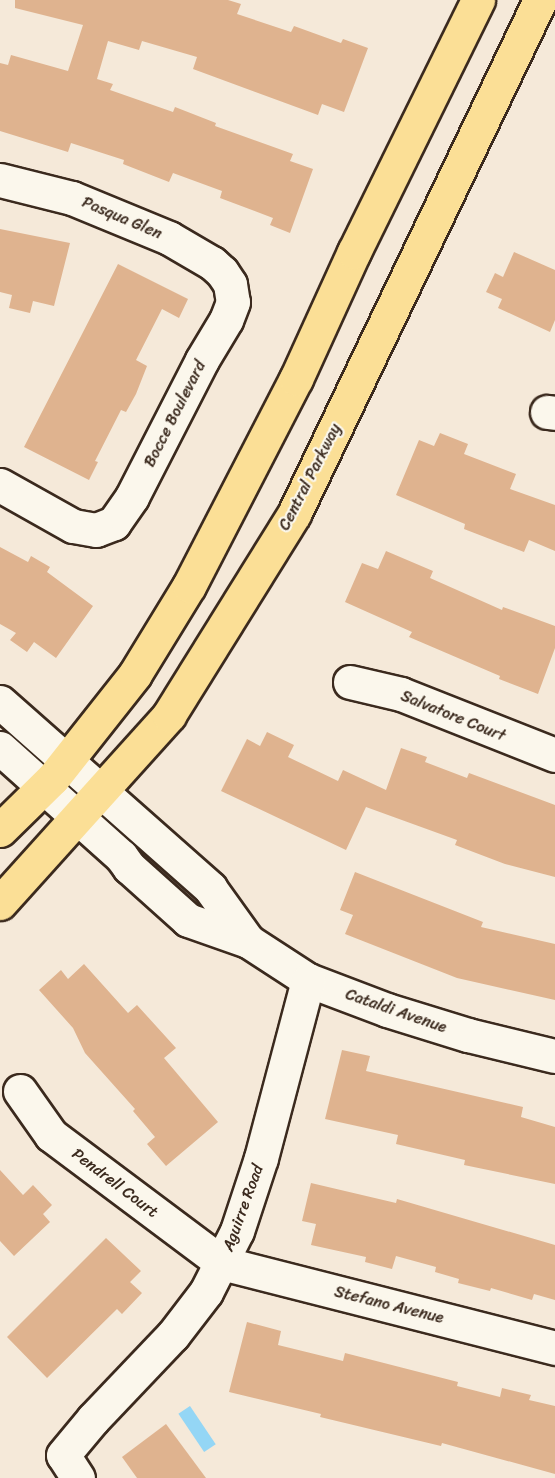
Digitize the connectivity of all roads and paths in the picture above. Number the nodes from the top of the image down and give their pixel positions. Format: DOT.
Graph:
graph roads {
  1 [pos="478,0"];
  2 [pos="540,0"];
  3 [pos="0,180"];
  4 [pos="230,284"];
  5 [pos="0,485"];
  6 [pos="350,682"];
  7 [pos="0,702"];
  8 [pos="0,748"];
  9 [pos="555,755"];
  10 [pos="86,777"];
  11 [pos="42,788"];
  12 [pos="72,813"];
  13 [pos="0,830"];
  14 [pos="0,903"];
  15 [pos="248,940"];
  16 [pos="309,980"];
  17 [pos="555,1056"];
  18 [pos="20,1091"];
  19 [pos="222,1263"];
  20 [pos="555,1348"];
  21 [pos="70,1466"];
  1 -- 10 [label="main road, Central Parkway"];
  2 -- 10 [label="main road, Central Parkway"];
  3 -- 4 [label="street, Pasqua Glen"];
  4 -- 5 [label="street, Bocce Boulevard"];
  6 -- 9 [label="street, Salvatore Court"];
  7 -- 10 [label="street, Cataldi Avenue"];
  8 -- 11 [label="street, Cataldi Avenue"];
  10 -- 11 [label="main road, Central Parkway"];
  10 -- 12 [label="main road, Central Parkway"];
  10 -- 15 [label="street, Cataldi Avenue"];
  11 -- 12 [label="street, Cataldi Avenue"];
  11 -- 13 [label="main road, Central Parkway"];
  12 -- 14 [label="main road, Central Parkway"];
  12 -- 15 [label="street, Cataldi Avenue"];
  15 -- 16 [label="street, Cataldi Avenue"];
  16 -- 17 [label="street, Cataldi Avenue"];
  16 -- 19 [label="street, Aguirre Road"];
  18 -- 19 [label="street, Pendrell Court"];
  19 -- 20 [label="street, Stefano Avenue"];
  19 -- 21 [label="street, Aguirre Road"];
}
